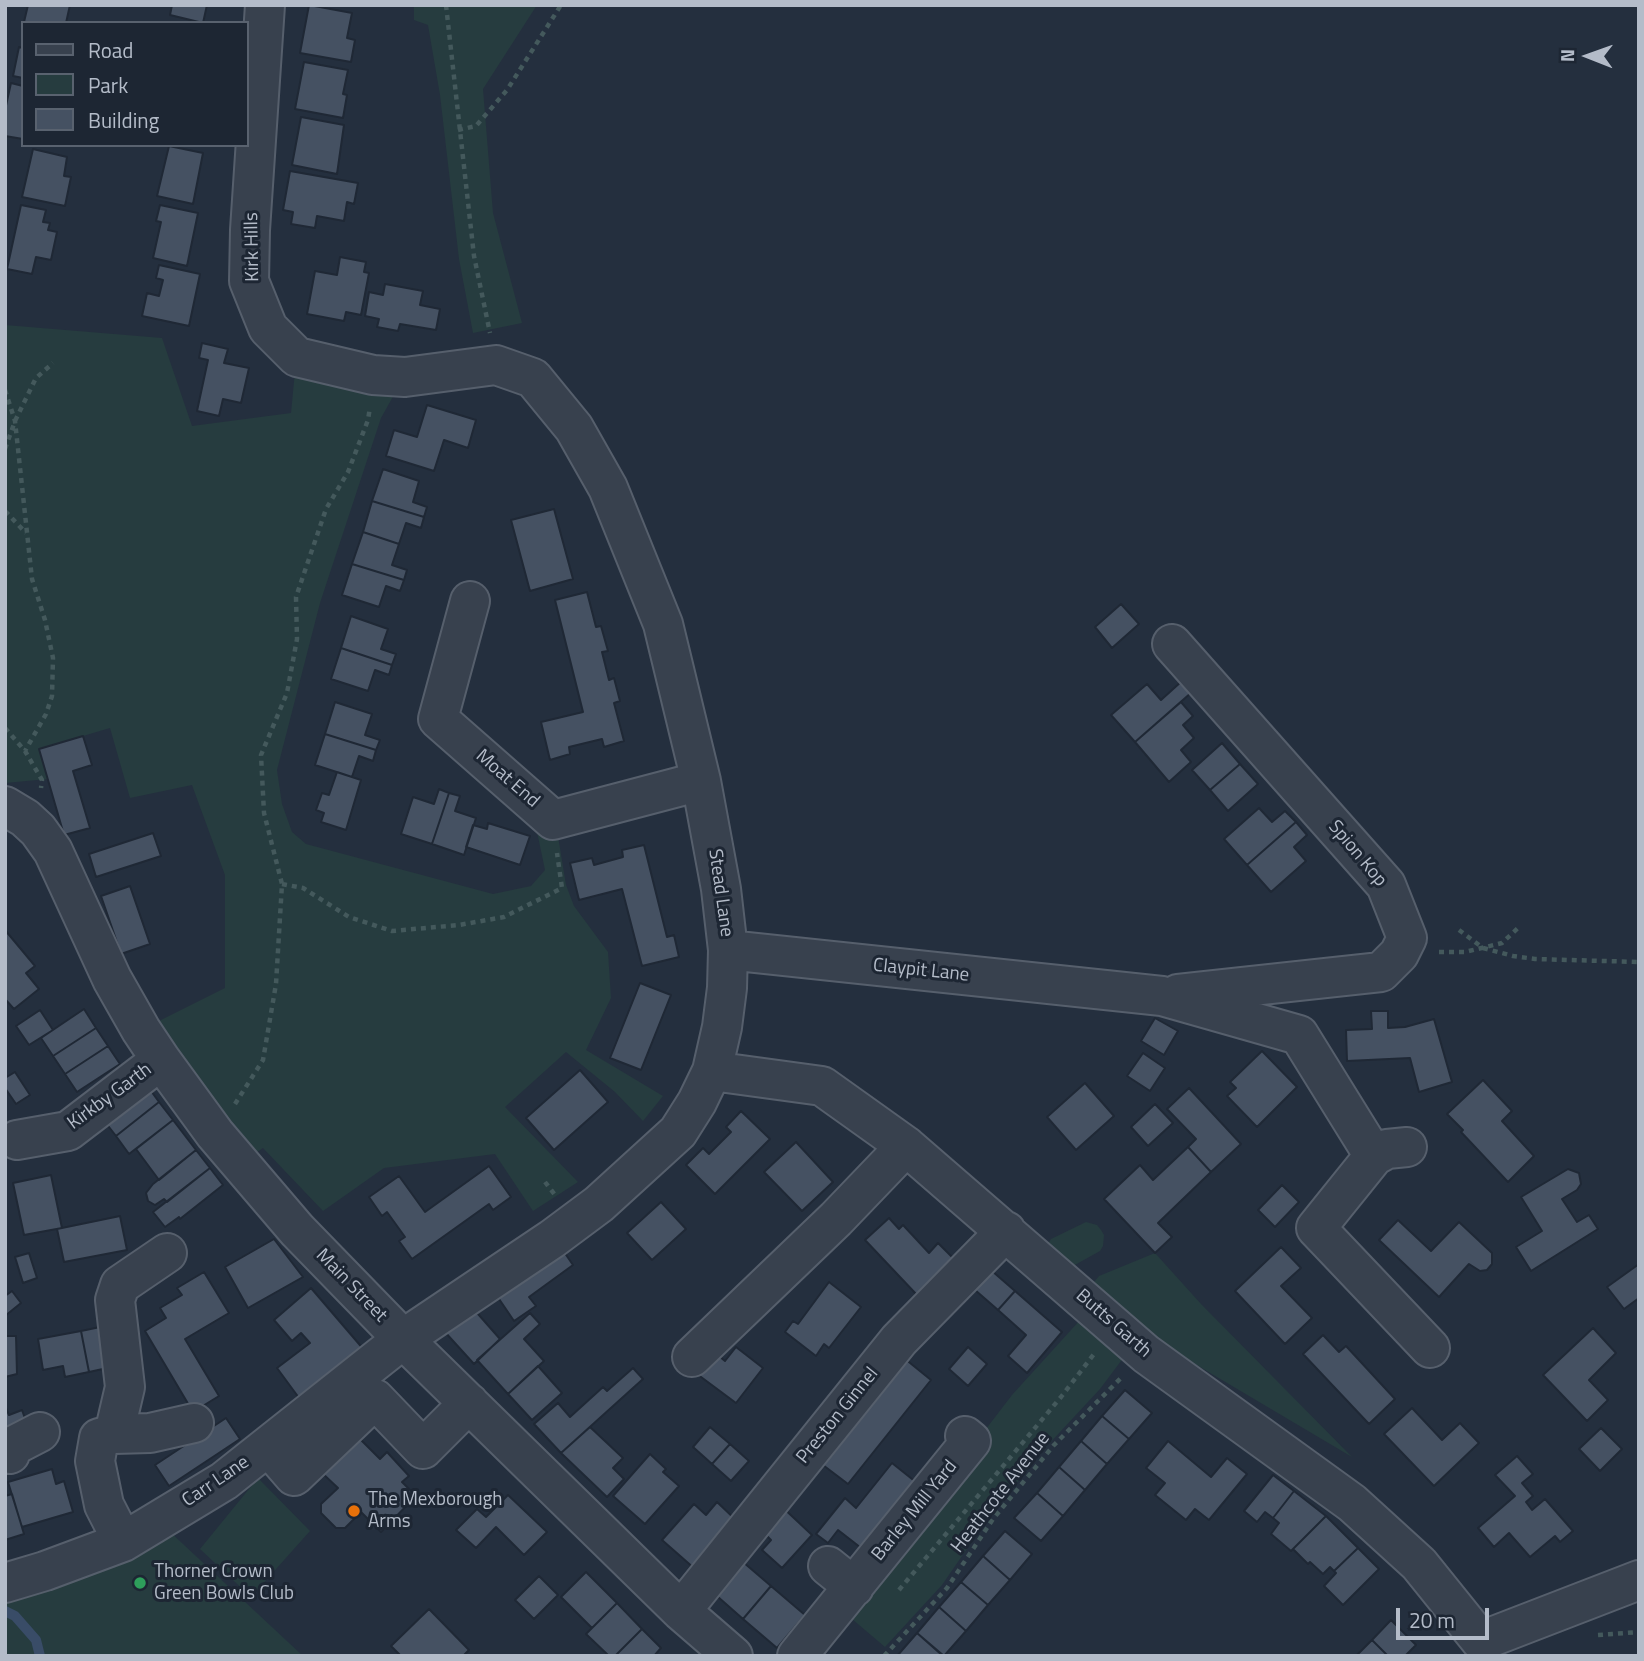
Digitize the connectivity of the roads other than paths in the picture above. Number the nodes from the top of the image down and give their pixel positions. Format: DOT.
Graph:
graph roads {
  1 [pos="265,5"];
  2 [pos="496,365"];
  3 [pos="470,601"];
  4 [pos="1172,643"];
  5 [pos="701,781"];
  6 [pos="5,806"];
  7 [pos="728,950"];
  8 [pos="1162,996"];
  9 [pos="161,1060"];
  10 [pos="712,1071"];
  11 [pos="17,1140"];
  12 [pos="906,1146"];
  13 [pos="1006,1231"];
  14 [pos="167,1253"];
  15 [pos="403,1339"];
  16 [pos="1430,1348"];
  17 [pos="692,1357"];
  18 [pos="470,1403"];
  19 [pos="194,1423"];
  20 [pos="114,1434"];
  21 [pos="965,1436"];
  22 [pos="268,1446"];
  23 [pos="123,1542"];
  24 [pos="1639,1580"];
  25 [pos="5,1583"];
  26 [pos="681,1611"];
  27 [pos="1478,1648"];
  28 [pos="733,1656"];
  29 [pos="797,1656"];
  1 -- 2 [label="street, Kirk Hills"];
  2 -- 5 [label="street, Stead Lane"];
  3 -- 5 [label="street, Moat End"];
  4 -- 8 [label="street, Spion Kop"];
  5 -- 7 [label="street, Stead Lane"];
  6 -- 9 [label="street, Main Street"];
  7 -- 8 [label="street, Claypit Lane"];
  7 -- 10 [label="street, Stead Lane"];
  8 -- 16 [label="street"];
  9 -- 11 [label="street, Kirkby Garth"];
  9 -- 15 [label="street, Main Street"];
  10 -- 12 [label="street, Butts Garth"];
  10 -- 15 [label="street, Stead Lane"];
  12 -- 13 [label="street, Butts Garth"];
  12 -- 17 [label="street"];
  13 -- 26 [label="street, Preston Ginnel"];
  13 -- 27 [label="street, Butts Garth"];
  14 -- 20 [label="street"];
  15 -- 18 [label="street, Main Street"];
  15 -- 22 [label="street, Carr Lane"];
  18 -- 22 [label="street"];
  18 -- 26 [label="street, Main Street"];
  19 -- 20 [label="street"];
  20 -- 23 [label="street"];
  21 -- 29 [label="street, Barley Mill Yard"];
  22 -- 23 [label="street, Carr Lane"];
  23 -- 25 [label="street, Carr Lane"];
  24 -- 27 [label="street"];
  26 -- 28 [label="street, Main Street"];
}
